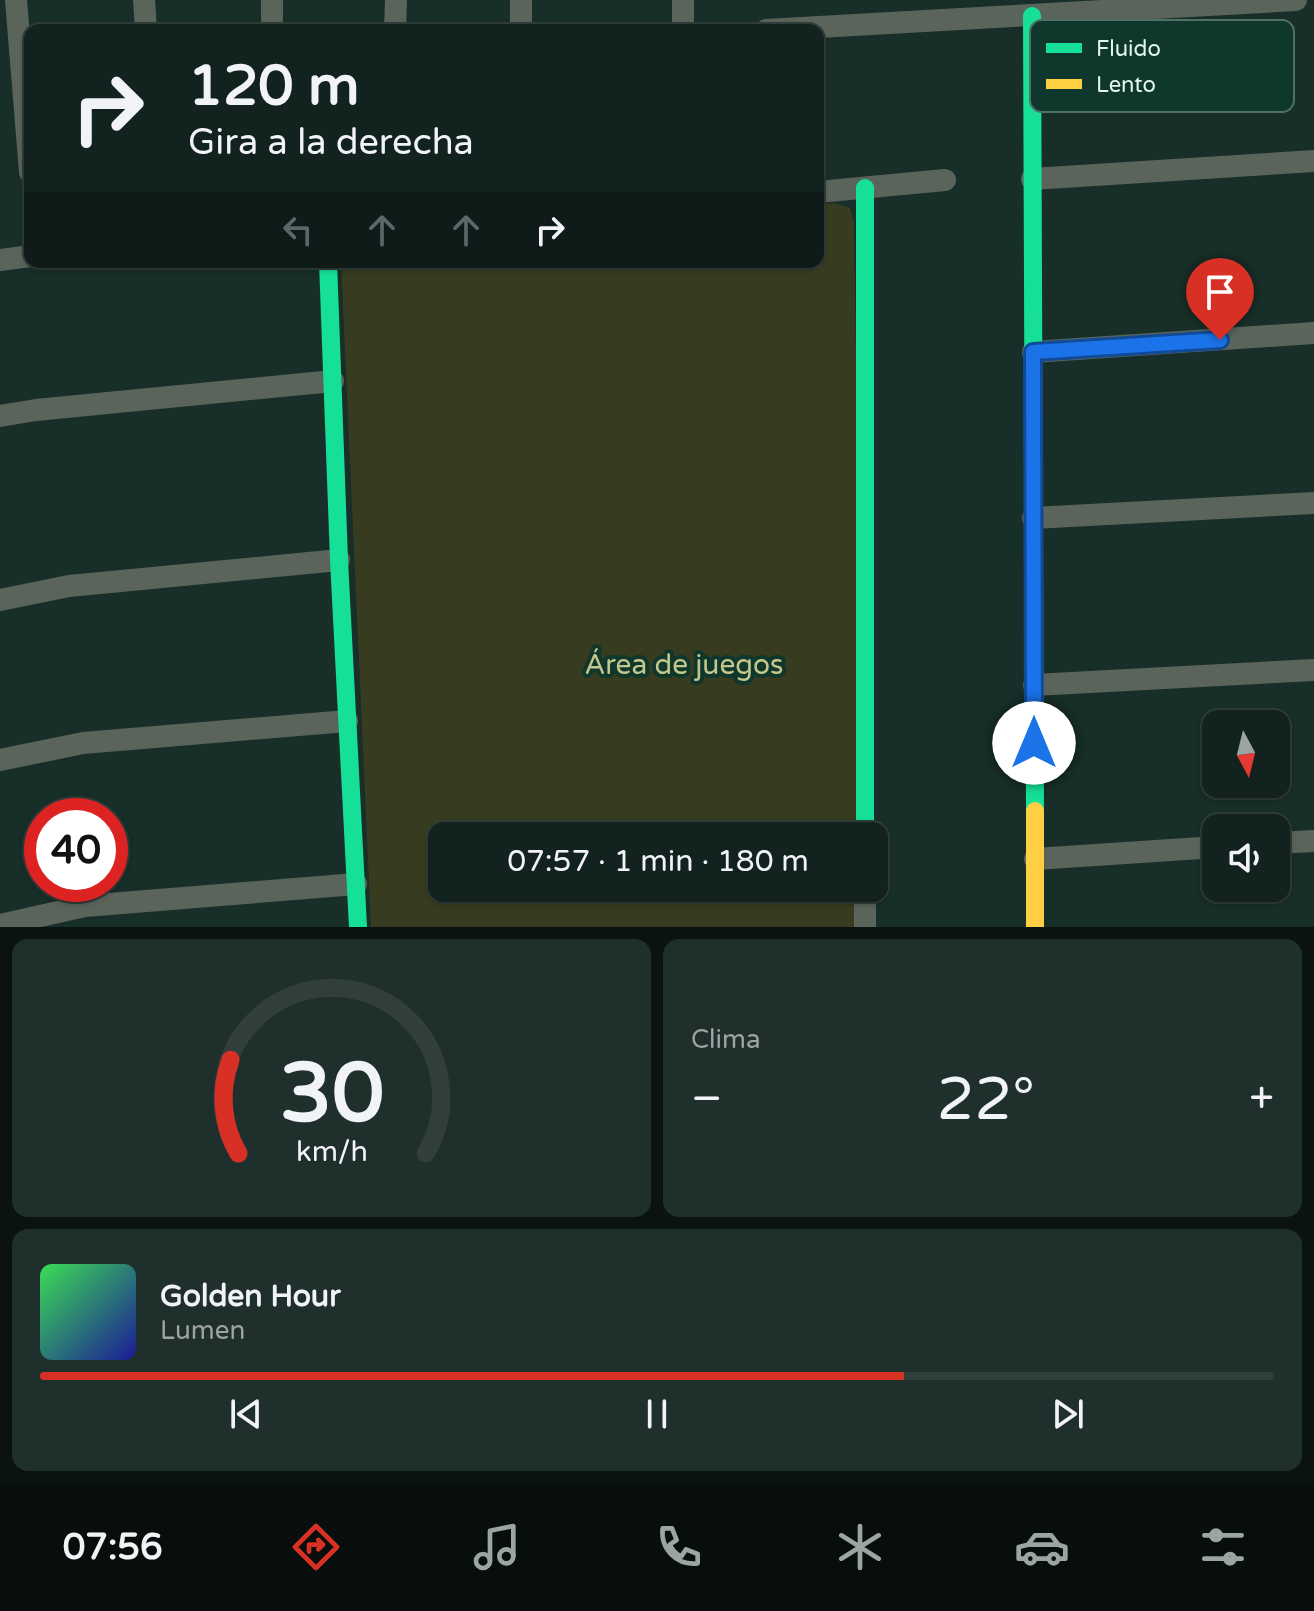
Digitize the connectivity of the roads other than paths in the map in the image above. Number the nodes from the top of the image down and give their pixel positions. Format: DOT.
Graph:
graph roads {
  1 [pos="16,0"];
  2 [pos="144,0"];
  3 [pos="272,0"];
  4 [pos="396,0"];
  5 [pos="521,0"];
  6 [pos="683,0"];
  7 [pos="1296,0"];
  8 [pos="1032,16"];
  9 [pos="1032,20"];
  10 [pos="146,24"];
  11 [pos="272,24"];
  12 [pos="395,24"];
  13 [pos="521,24"];
  14 [pos="683,24"];
  15 [pos="824,27"];
  16 [pos="24,98"];
  17 [pos="1032,112"];
  18 [pos="1314,161"];
  19 [pos="1032,179"];
  20 [pos="945,180"];
  21 [pos="865,188"];
  22 [pos="824,191"];
  23 [pos="24,257"];
  24 [pos="0,260"];
  25 [pos="328,268"];
  26 [pos="1314,333"];
  27 [pos="1033,352"];
  28 [pos="333,381"];
  29 [pos="0,416"];
  30 [pos="1314,503"];
  31 [pos="1033,518"];
  32 [pos="339,560"];
  33 [pos="0,600"];
  34 [pos="1314,670"];
  35 [pos="1034,685"];
  36 [pos="347,721"];
  37 [pos="0,760"];
  38 [pos="865,822"];
  39 [pos="1314,841"];
  40 [pos="1290,842"];
  41 [pos="1202,848"];
  42 [pos="1035,859"];
  43 [pos="356,884"];
  44 [pos="865,902"];
  45 [pos="0,925"];
  46 [pos="358,927"];
  47 [pos="865,927"];
  48 [pos="1035,927"];
  1 -- 16 [label="street"];
  2 -- 10 [label="street"];
  3 -- 11 [label="street"];
  4 -- 12 [label="street"];
  5 -- 13 [label="street"];
  6 -- 14 [label="street"];
  7 -- 8 [label="street"];
  8 -- 9 [label="street"];
  8 -- 15 [label="street"];
  17 -- 19 [label="street"];
  18 -- 19 [label="street"];
  19 -- 27 [label="street"];
  20 -- 21 [label="street"];
  21 -- 22 [label="street"];
  21 -- 38 [label="street"];
  23 -- 24 [label="street"];
  25 -- 28 [label="street"];
  26 -- 27 [label="street"];
  27 -- 31 [label="street"];
  28 -- 29 [label="street"];
  28 -- 32 [label="street"];
  30 -- 31 [label="street"];
  31 -- 35 [label="street"];
  32 -- 33 [label="street"];
  32 -- 36 [label="street"];
  34 -- 35 [label="street"];
  35 -- 42 [label="street"];
  36 -- 37 [label="street"];
  36 -- 43 [label="street"];
  39 -- 40 [label="street"];
  41 -- 42 [label="street"];
  42 -- 48 [label="street"];
  43 -- 45 [label="street"];
  43 -- 46 [label="street"];
  44 -- 47 [label="street"];
}
